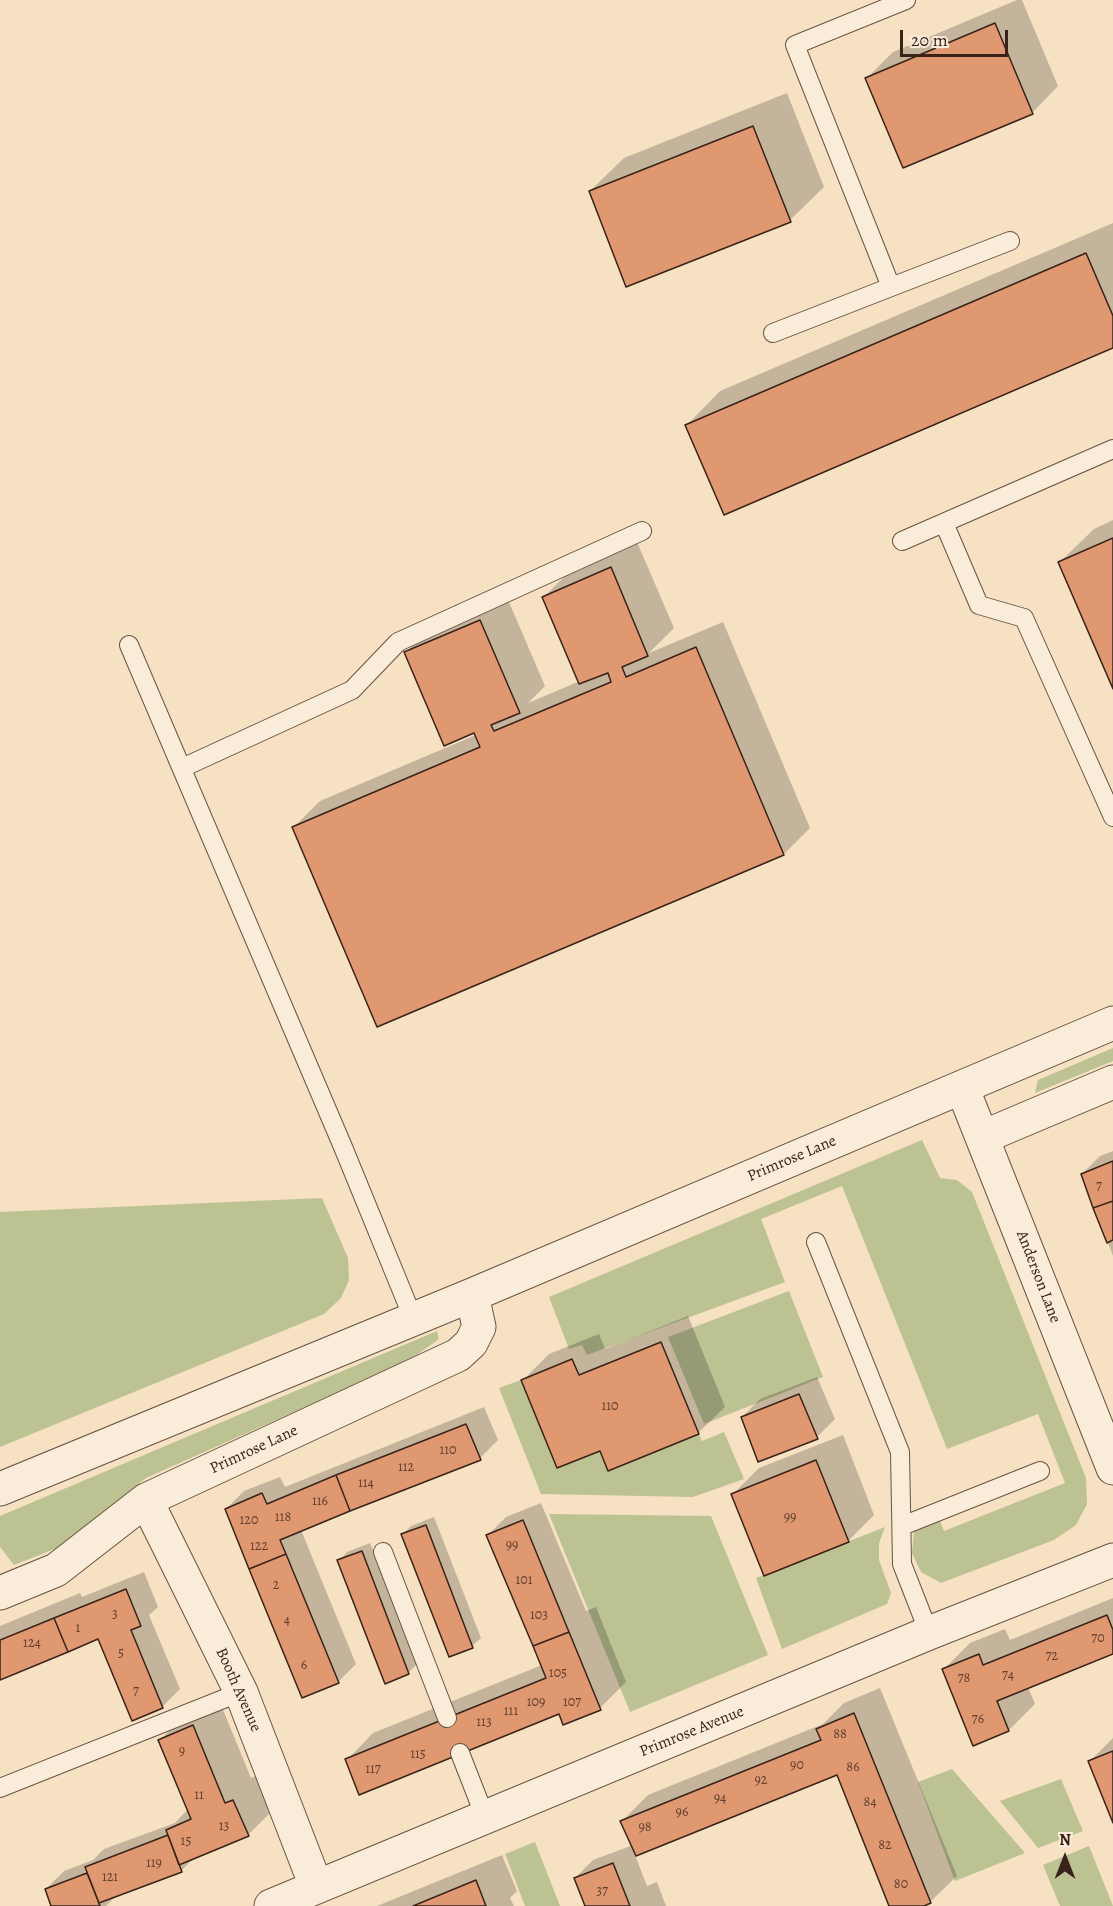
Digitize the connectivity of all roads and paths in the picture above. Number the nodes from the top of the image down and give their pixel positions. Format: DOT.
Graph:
graph roads {
  1 [pos="906,0"];
  2 [pos="1010,241"];
  3 [pos="891,287"];
  4 [pos="773,333"];
  5 [pos="1113,449"];
  6 [pos="944,524"];
  7 [pos="642,531"];
  8 [pos="902,541"];
  9 [pos="129,645"];
  10 [pos="182,768"];
  11 [pos="1113,817"];
  12 [pos="1113,1023"];
  13 [pos="1113,1082"];
  14 [pos="962,1087"];
  15 [pos="983,1137"];
  16 [pos="816,1242"];
  17 [pos="472,1295"];
  18 [pos="413,1318"];
  19 [pos="1113,1468"];
  20 [pos="1040,1471"];
  21 [pos="0,1489"];
  22 [pos="146,1500"];
  23 [pos="902,1526"];
  24 [pos="383,1552"];
  25 [pos="1113,1560"];
  26 [pos="0,1593"];
  27 [pos="929,1633"];
  28 [pos="241,1692"];
  29 [pos="447,1718"];
  30 [pos="460,1752"];
  31 [pos="0,1788"];
  32 [pos="485,1817"];
  33 [pos="316,1886"];
  34 [pos="271,1906"];
  1 -- 3 [label="lane"];
  2 -- 3 [label="lane"];
  3 -- 4 [label="lane"];
  5 -- 6 [label="lane"];
  6 -- 8 [label="lane"];
  6 -- 11 [label="lane"];
  7 -- 10 [label="lane"];
  9 -- 10 [label="lane"];
  10 -- 18 [label="lane"];
  12 -- 14 [label="street, Primrose Lane"];
  13 -- 15 [label="street"];
  14 -- 15 [label="street, Anderson Lane"];
  14 -- 17 [label="street, Primrose Lane"];
  15 -- 19 [label="street, Anderson Lane"];
  16 -- 23 [label="lane"];
  17 -- 18 [label="street, Primrose Lane"];
  17 -- 22 [label="street, Primrose Lane"];
  18 -- 21 [label="street, Primrose Lane"];
  20 -- 23 [label="lane"];
  22 -- 26 [label="street, Primrose Lane"];
  22 -- 28 [label="street, Booth Avenue"];
  23 -- 27 [label="lane"];
  24 -- 29 [label="lane"];
  25 -- 27 [label="street, Primrose Avenue"];
  27 -- 32 [label="street, Primrose Avenue"];
  28 -- 31 [label="lane"];
  28 -- 33 [label="street, Booth Avenue"];
  30 -- 32 [label="lane"];
  32 -- 33 [label="street, Primrose Avenue"];
  33 -- 34 [label="street, Primrose Avenue"];
}
